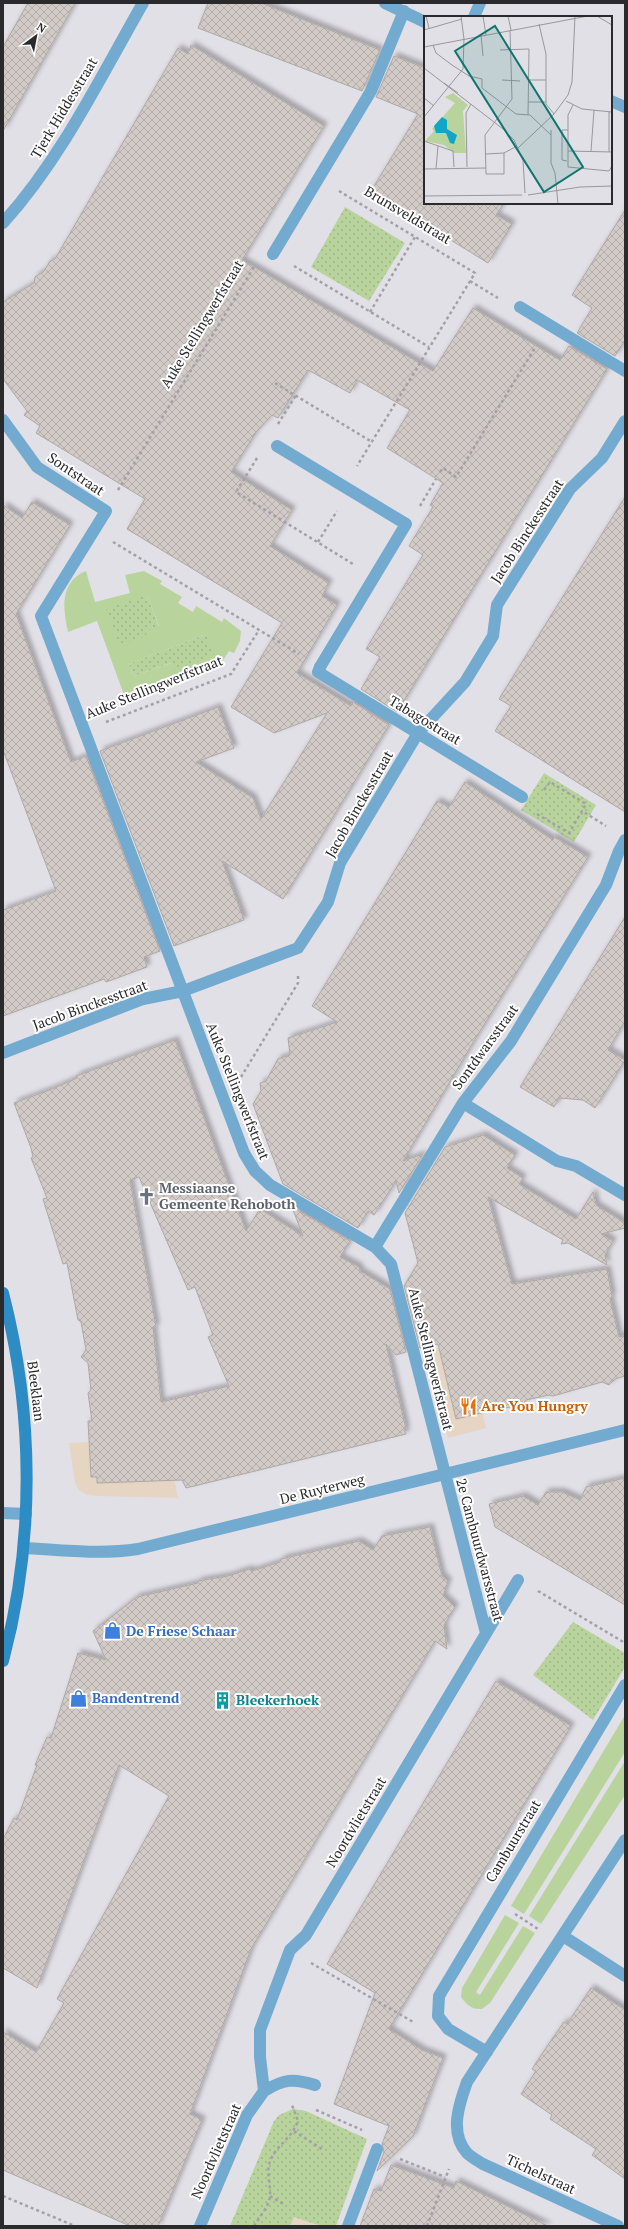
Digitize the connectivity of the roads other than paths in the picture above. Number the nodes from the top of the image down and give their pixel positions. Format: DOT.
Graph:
graph roads {
  1 [pos="143,3"];
  2 [pos="385,3"];
  3 [pos="480,3"];
  4 [pos="404,11"];
  5 [pos="474,16"];
  6 [pos="424,21"];
  7 [pos="612,101"];
  8 [pos="625,107"];
  9 [pos="3,223"];
  10 [pos="273,254"];
  11 [pos="520,307"];
  12 [pos="625,371"];
  13 [pos="3,420"];
  14 [pos="625,421"];
  15 [pos="277,446"];
  16 [pos="106,511"];
  17 [pos="418,733"];
  18 [pos="522,797"];
  19 [pos="623,848"];
  20 [pos="183,991"];
  21 [pos="3,1053"];
  22 [pos="463,1103"];
  23 [pos="625,1195"];
  24 [pos="374,1247"];
  25 [pos="3,1293"];
  26 [pos="625,1430"];
  27 [pos="444,1475"];
  28 [pos="3,1513"];
  29 [pos="26,1514"];
  30 [pos="24,1548"];
  31 [pos="518,1580"];
  32 [pos="486,1633"];
  33 [pos="3,1661"];
  34 [pos="625,1685"];
  35 [pos="625,1840"];
  36 [pos="561,1939"];
  37 [pos="625,1976"];
  38 [pos="487,2052"];
  39 [pos="315,2085"];
  40 [pos="264,2091"];
  41 [pos="377,2149"];
  42 [pos="200,2226"];
  43 [pos="348,2226"];
  44 [pos="618,2226"];
  1 -- 9 [label="street, Tjerk Hiddesstraat"];
  2 -- 4 [label="street"];
  3 -- 5 [label="street"];
  4 -- 6 [label="street"];
  4 -- 10 [label="street"];
  7 -- 8 [label="street"];
  11 -- 12 [label="street"];
  13 -- 16 [label="street, Sontstraat"];
  14 -- 17 [label="street, Jacob Binckesstraat"];
  15 -- 17 [label="street, Tabagostraat"];
  16 -- 20 [label="street, Auke Stellingwerfstraat"];
  17 -- 18 [label="street, Tabagostraat"];
  17 -- 20 [label="street, Jacob Binckesstraat"];
  19 -- 22 [label="street, Sontdwarsstraat"];
  20 -- 21 [label="street, Jacob Binckesstraat"];
  20 -- 24 [label="street, Auke Stellingwerfstraat"];
  22 -- 23 [label="street"];
  22 -- 24 [label="street, Sontdwarsstraat"];
  24 -- 27 [label="street, Auke Stellingwerfstraat"];
  25 -- 29 [label="street, Bleeklaan"];
  26 -- 27 [label="street, De Ruyterweg"];
  27 -- 30 [label="street, De Ruyterweg"];
  27 -- 32 [label="street, 2e Cambuurdwarsstraat"];
  28 -- 29 [label="street"];
  29 -- 30 [label="street, Bleeklaan"];
  30 -- 33 [label="street, Bleeklaan"];
  31 -- 32 [label="street, Noordvlietstraat"];
  32 -- 40 [label="street, Noordvlietstraat"];
  34 -- 38 [label="street, Cambuurstraat"];
  35 -- 36 [label="street"];
  36 -- 37 [label="street"];
  36 -- 38 [label="street"];
  38 -- 44 [label="street, Tichelstraat"];
  39 -- 40 [label="street, Noordvlietstraat"];
  40 -- 42 [label="street, Noordvlietstraat"];
  41 -- 43 [label="street"];
}
